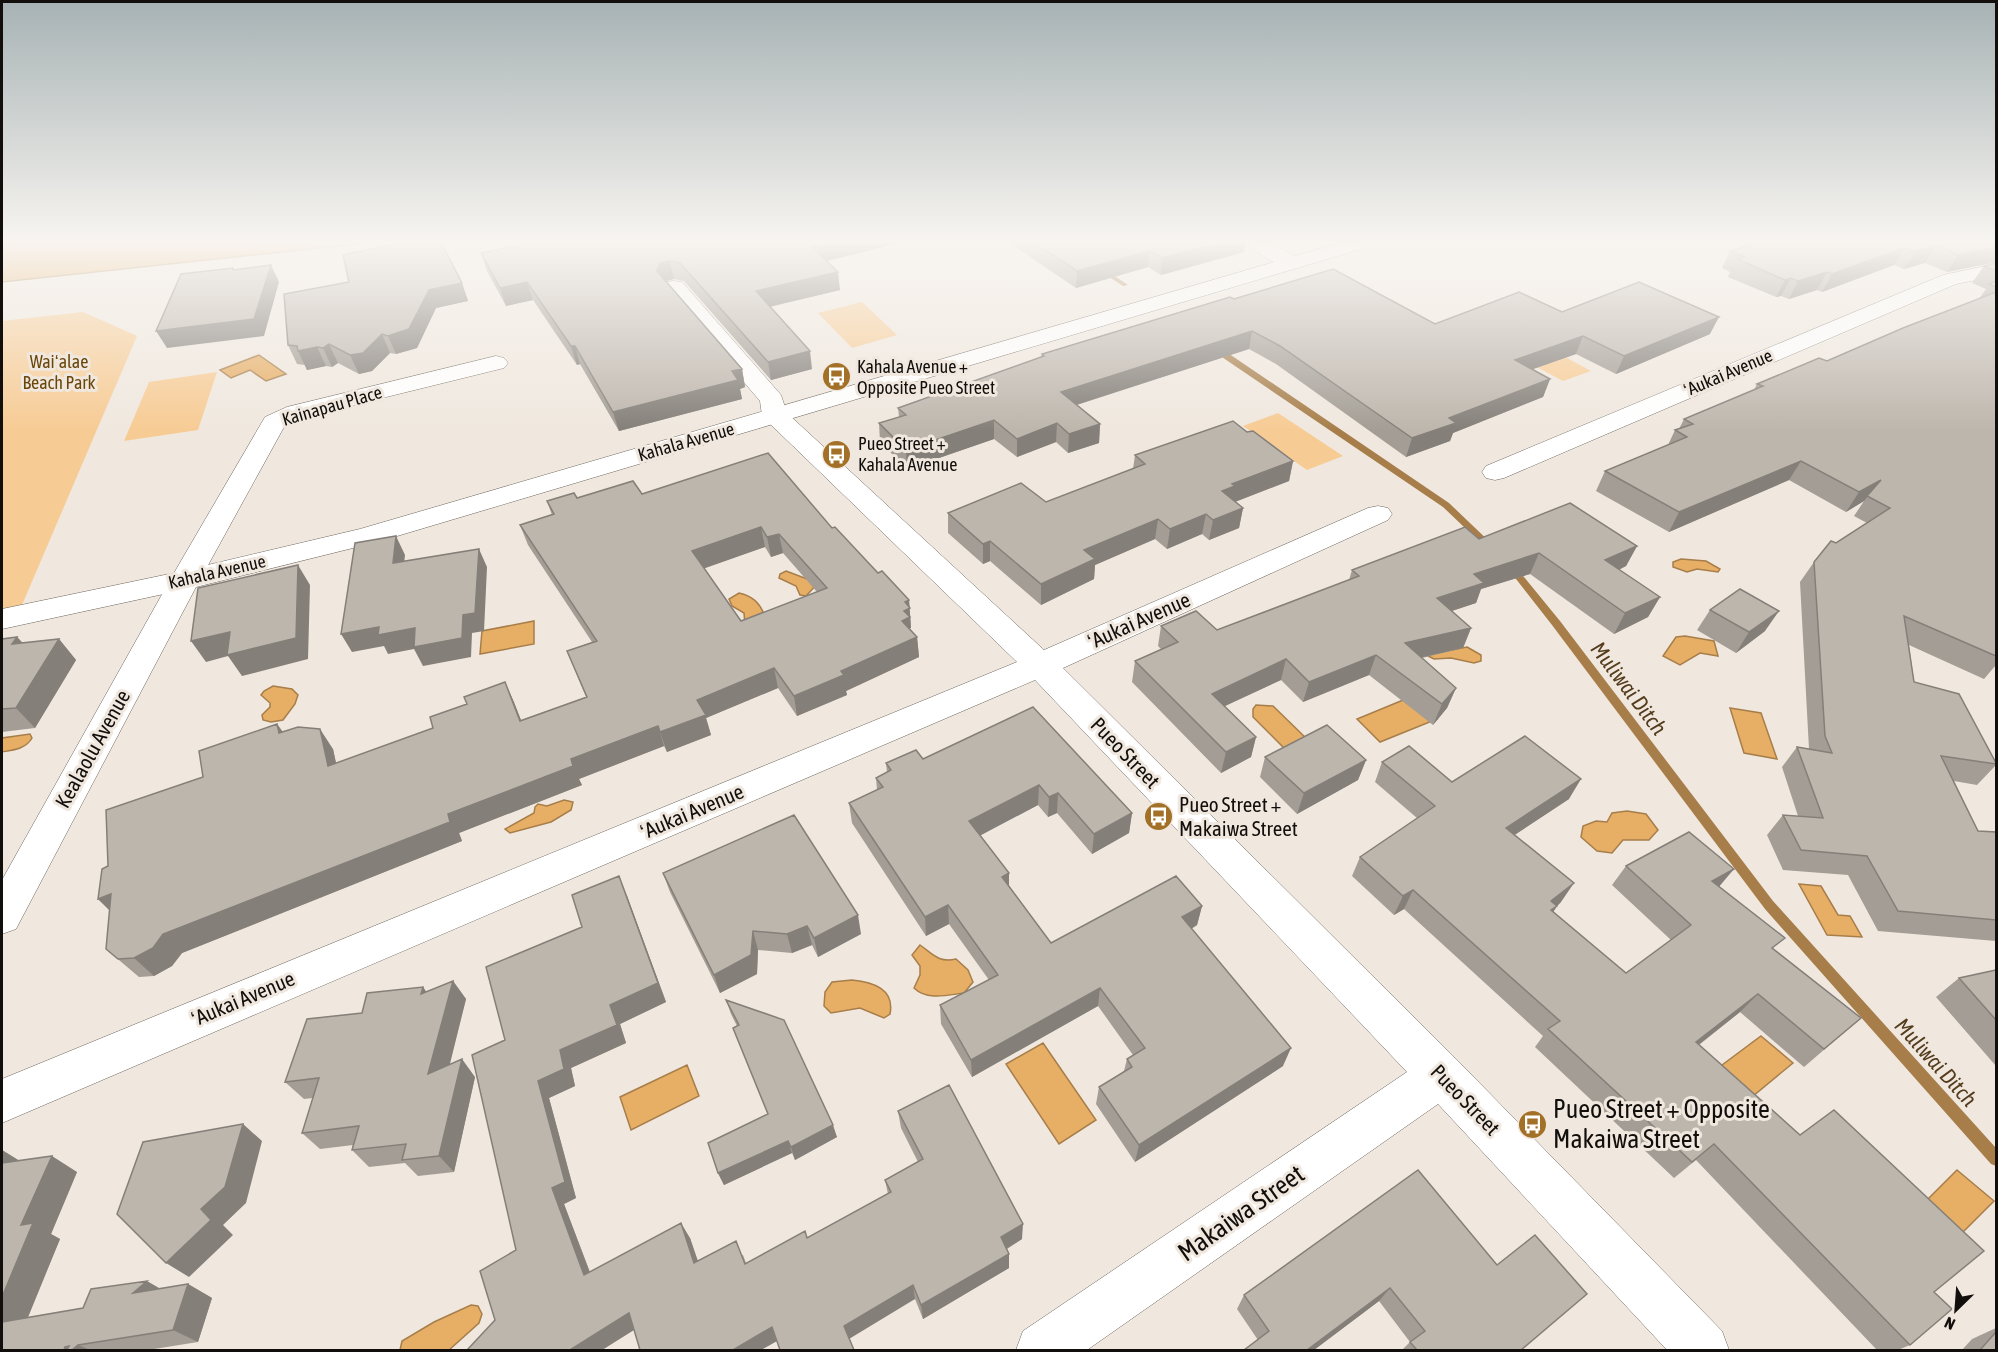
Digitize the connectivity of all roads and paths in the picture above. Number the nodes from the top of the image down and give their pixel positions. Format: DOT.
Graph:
graph roads {
  1 [pos="690,305"];
  2 [pos="1150,305"];
  3 [pos="1888,305"];
  4 [pos="496,363"];
  5 [pos="775,416"];
  6 [pos="1495,472"];
  7 [pos="1378,514"];
  8 [pos="185,580"];
  9 [pos="2,619"];
  10 [pos="1040,665"];
  11 [pos="2,917"];
  12 [pos="1441,1075"];
  13 [pos="2,1101"];
  14 [pos="1042,1350"];
  15 [pos="1703,1350"];
  1 -- 5 [label="street, Pueo Street"];
  2 -- 5 [label="street, Kahala Avenue"];
  3 -- 6 [label="street, ʻAukai Avenue"];
  4 -- 8 [label="street, Kainapau Place"];
  5 -- 8 [label="street, Kahala Avenue"];
  5 -- 10 [label="street, Pueo Street"];
  7 -- 10 [label="street, ʻAukai Avenue"];
  8 -- 9 [label="street, Kahala Avenue"];
  8 -- 11 [label="street, Kealaolu Avenue"];
  10 -- 12 [label="street, Pueo Street"];
  10 -- 13 [label="street, ʻAukai Avenue"];
  12 -- 14 [label="street, Makaiwa Street"];
  12 -- 15 [label="street, Pueo Street"];
}
